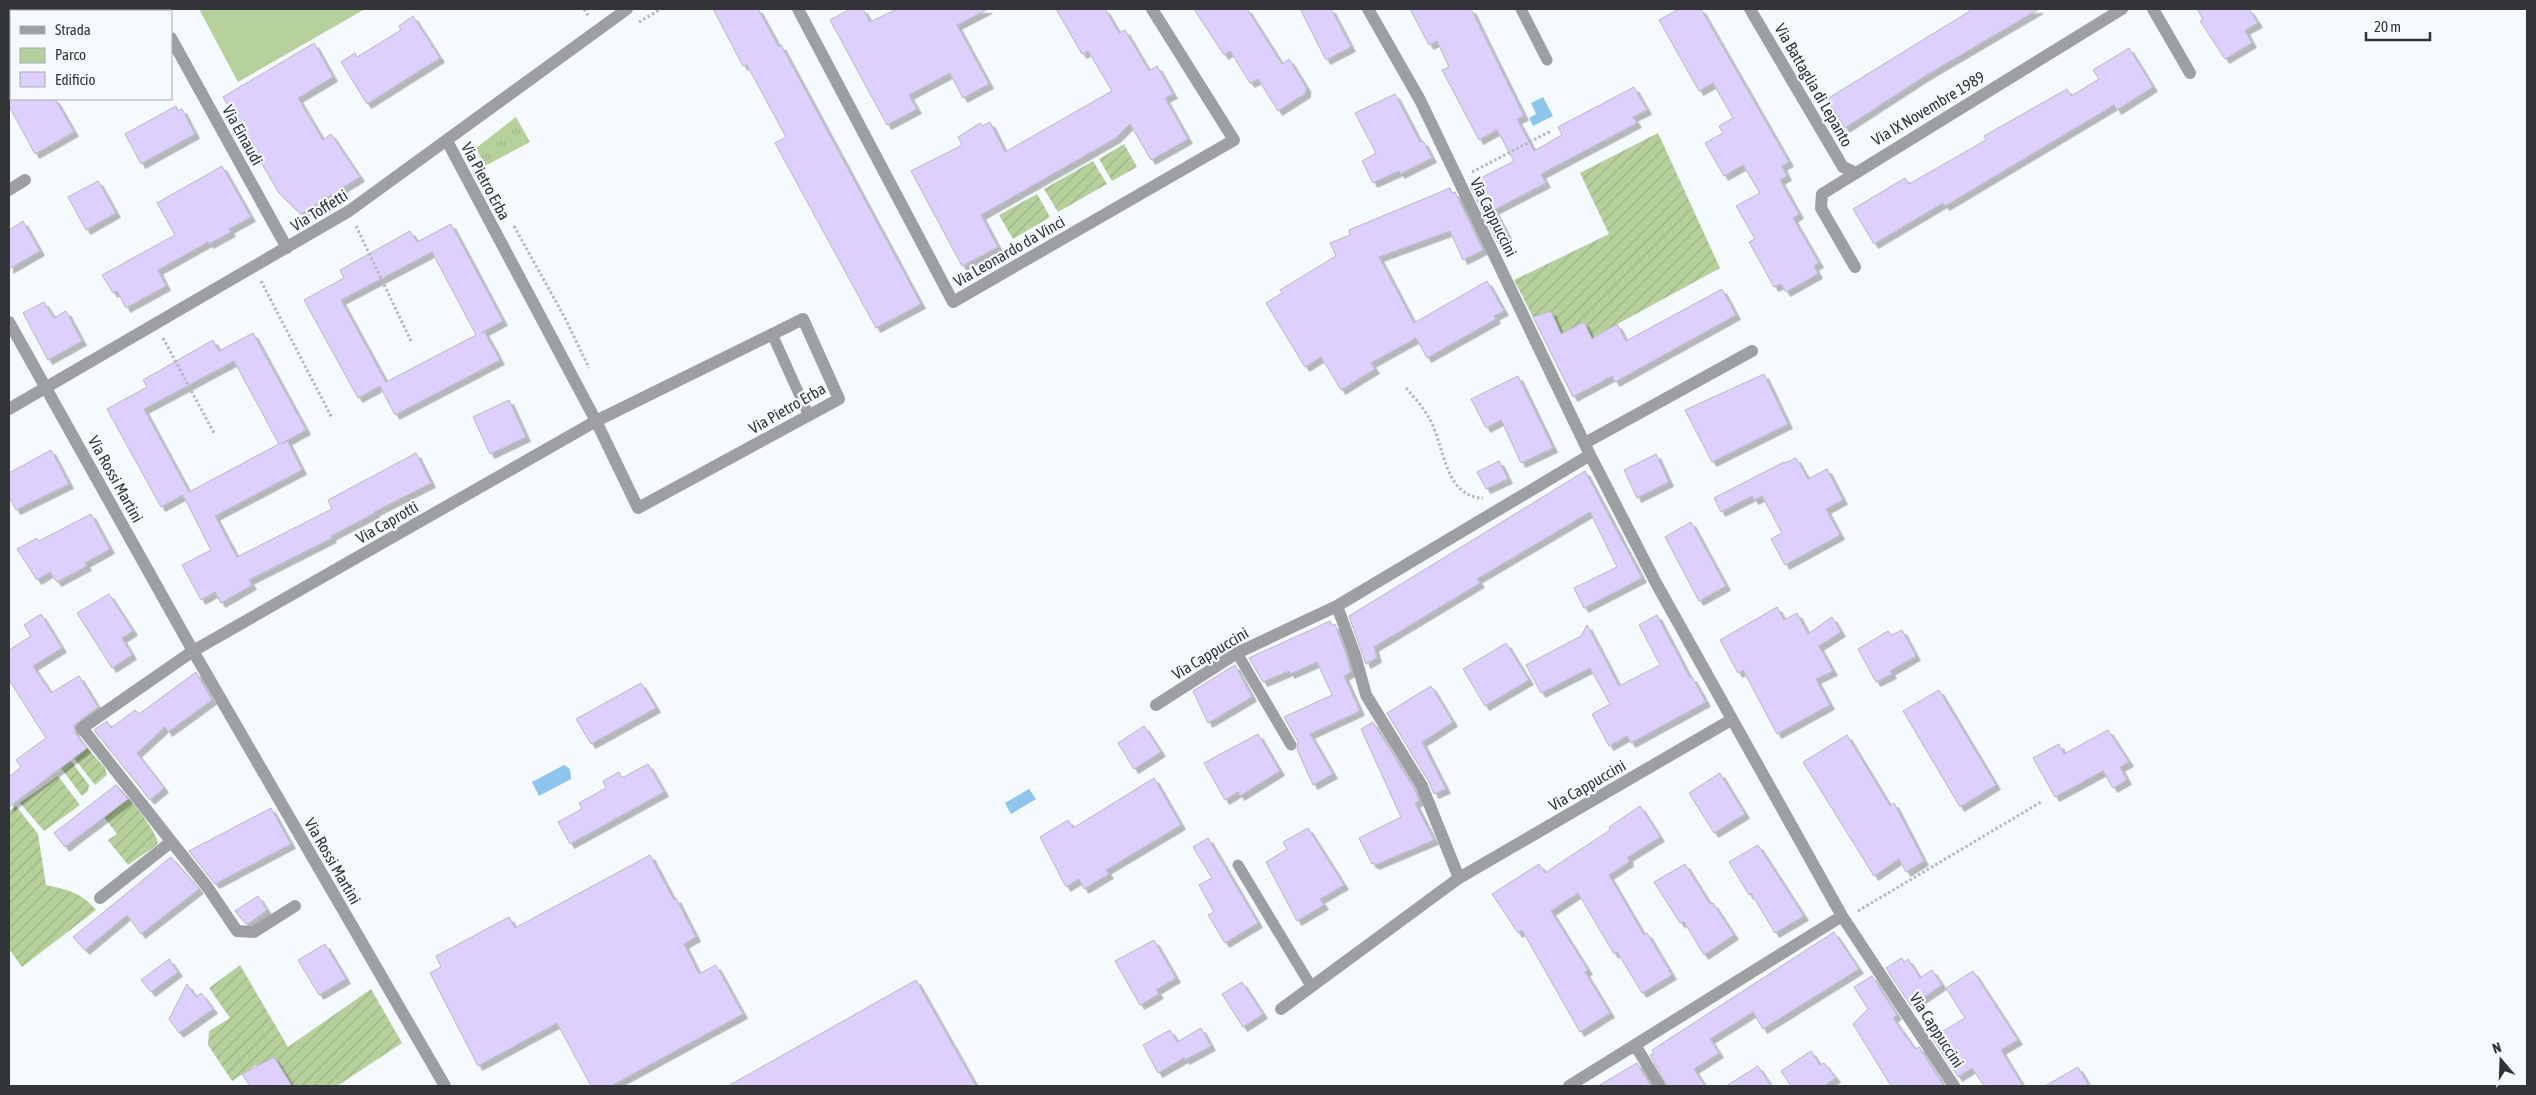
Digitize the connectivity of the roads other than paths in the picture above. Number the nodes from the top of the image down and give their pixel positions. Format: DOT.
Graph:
graph roads {
  1 [pos="627,9"];
  2 [pos="798,9"];
  3 [pos="1152,9"];
  4 [pos="1368,9"];
  5 [pos="1521,9"];
  6 [pos="1750,9"];
  7 [pos="2122,9"];
  8 [pos="2153,9"];
  9 [pos="172,40"];
  10 [pos="1547,60"];
  11 [pos="2190,73"];
  12 [pos="446,142"];
  13 [pos="1854,172"];
  14 [pos="25,180"];
  15 [pos="9,190"];
  16 [pos="287,248"];
  17 [pos="1855,267"];
  18 [pos="9,322"];
  19 [pos="772,334"];
  20 [pos="1752,351"];
  21 [pos="47,388"];
  22 [pos="9,409"];
  23 [pos="808,416"];
  24 [pos="596,421"];
  25 [pos="1588,449"];
  26 [pos="1337,606"];
  27 [pos="193,651"];
  28 [pos="1237,653"];
  29 [pos="1156,705"];
  30 [pos="1731,720"];
  31 [pos="1291,745"];
  32 [pos="171,842"];
  33 [pos="1238,865"];
  34 [pos="1459,878"];
  35 [pos="100,898"];
  36 [pos="295,906"];
  37 [pos="1843,918"];
  38 [pos="1311,986"];
  39 [pos="1281,1009"];
  40 [pos="1635,1045"];
  41 [pos="445,1086"];
  42 [pos="1569,1086"];
  43 [pos="1660,1086"];
  44 [pos="1954,1086"];
  1 -- 12 [label="street, Via Toffetti"];
  2 -- 3 [label="street, Via Leonardo da Vinci"];
  4 -- 25 [label="street, Via Cappuccini"];
  5 -- 10 [label="lane"];
  6 -- 13 [label="street, Via Battaglia di Lepanto"];
  7 -- 13 [label="street, Via IX Novembre 1989"];
  8 -- 11 [label="street"];
  9 -- 16 [label="street, Via Einaudi"];
  12 -- 16 [label="street, Via Toffetti"];
  12 -- 24 [label="street, Via Pietro Erba"];
  13 -- 17 [label="street, Via IX Novembre 1989"];
  14 -- 15 [label="street"];
  16 -- 21 [label="street, Via Toffetti"];
  18 -- 21 [label="street, Via Rossi Martini"];
  19 -- 23 [label="lane"];
  19 -- 23 [label="street, Via Pietro Erba"];
  19 -- 24 [label="street, Via Pietro Erba"];
  20 -- 25 [label="street, Via Cappuccini"];
  21 -- 22 [label="street, Via Toffetti"];
  21 -- 27 [label="street, Via Rossi Martini"];
  23 -- 24 [label="street, Via Pietro Erba"];
  24 -- 27 [label="street, Via Caprotti"];
  25 -- 26 [label="street, Via Cappuccini"];
  25 -- 30 [label="street, Via Cappuccini"];
  26 -- 28 [label="street, Via Cappuccini"];
  26 -- 34 [label="street"];
  27 -- 32 [label="street"];
  27 -- 41 [label="street, Via Rossi Martini"];
  28 -- 29 [label="street, Via Cappuccini"];
  28 -- 31 [label="lane"];
  30 -- 34 [label="street, Via Cappuccini"];
  30 -- 37 [label="street, Via Cappuccini"];
  32 -- 35 [label="street"];
  32 -- 36 [label="street"];
  33 -- 38 [label="lane"];
  34 -- 38 [label="street, Via Cappuccini"];
  37 -- 40 [label="street"];
  37 -- 44 [label="street, Via Cappuccini"];
  38 -- 39 [label="street, Via Cappuccini"];
  40 -- 42 [label="street"];
  40 -- 43 [label="street"];
}
